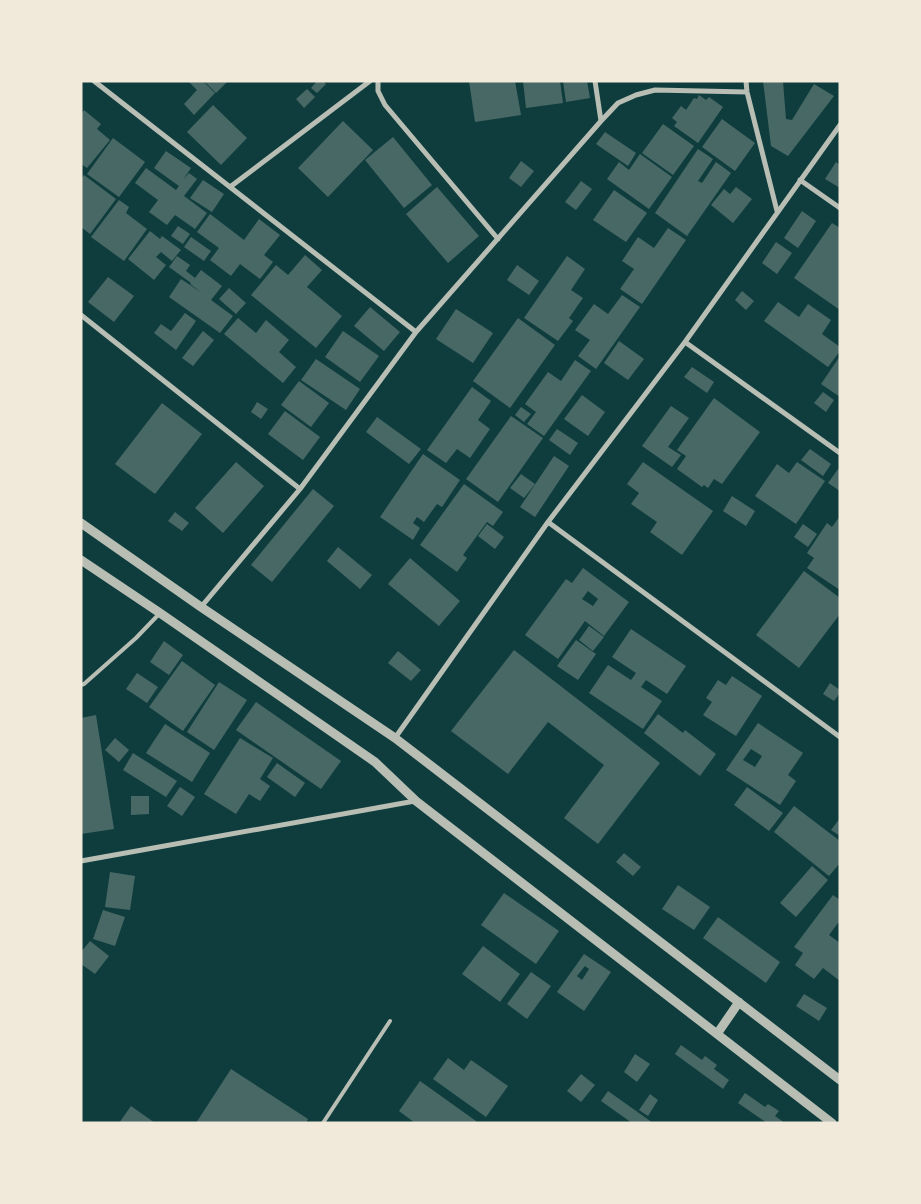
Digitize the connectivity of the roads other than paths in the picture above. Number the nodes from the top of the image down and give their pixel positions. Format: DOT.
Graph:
graph roads {
  1 [pos="94,81"];
  2 [pos="370,81"];
  3 [pos="378,81"];
  4 [pos="595,81"];
  5 [pos="746,81"];
  6 [pos="747,92"];
  7 [pos="601,121"];
  8 [pos="840,125"];
  9 [pos="800,180"];
  10 [pos="230,187"];
  11 [pos="840,208"];
  12 [pos="777,211"];
  13 [pos="498,239"];
  14 [pos="81,315"];
  15 [pos="416,332"];
  16 [pos="685,342"];
  17 [pos="840,454"];
  18 [pos="300,489"];
  19 [pos="548,522"];
  20 [pos="81,523"];
  21 [pos="81,560"];
  22 [pos="201,607"];
  23 [pos="160,613"];
  24 [pos="81,685"];
  25 [pos="840,737"];
  26 [pos="395,738"];
  27 [pos="416,801"];
  28 [pos="81,861"];
  29 [pos="738,1002"];
  30 [pos="390,1021"];
  31 [pos="717,1034"];
  32 [pos="840,1080"];
  33 [pos="323,1123"];
  34 [pos="832,1123"];
  1 -- 10 [label="street"];
  2 -- 10 [label="street"];
  3 -- 13 [label="street"];
  4 -- 7 [label="street"];
  5 -- 6 [label="street"];
  6 -- 7 [label="street"];
  6 -- 12 [label="street"];
  7 -- 13 [label="street"];
  8 -- 9 [label="street"];
  9 -- 11 [label="street"];
  9 -- 12 [label="street"];
  10 -- 15 [label="street"];
  12 -- 16 [label="street"];
  13 -- 15 [label="street"];
  14 -- 18 [label="street"];
  15 -- 18 [label="street"];
  16 -- 17 [label="street"];
  16 -- 19 [label="street"];
  18 -- 22 [label="street"];
  19 -- 25 [label="street"];
  19 -- 26 [label="street"];
  20 -- 22 [label="street"];
  21 -- 23 [label="street"];
  22 -- 26 [label="street"];
  23 -- 24 [label="lane"];
  23 -- 27 [label="street"];
  26 -- 29 [label="street"];
  27 -- 28 [label="street"];
  27 -- 31 [label="street"];
  29 -- 31 [label="street"];
  29 -- 32 [label="street"];
  30 -- 33 [label="lane"];
  31 -- 34 [label="street"];
}
